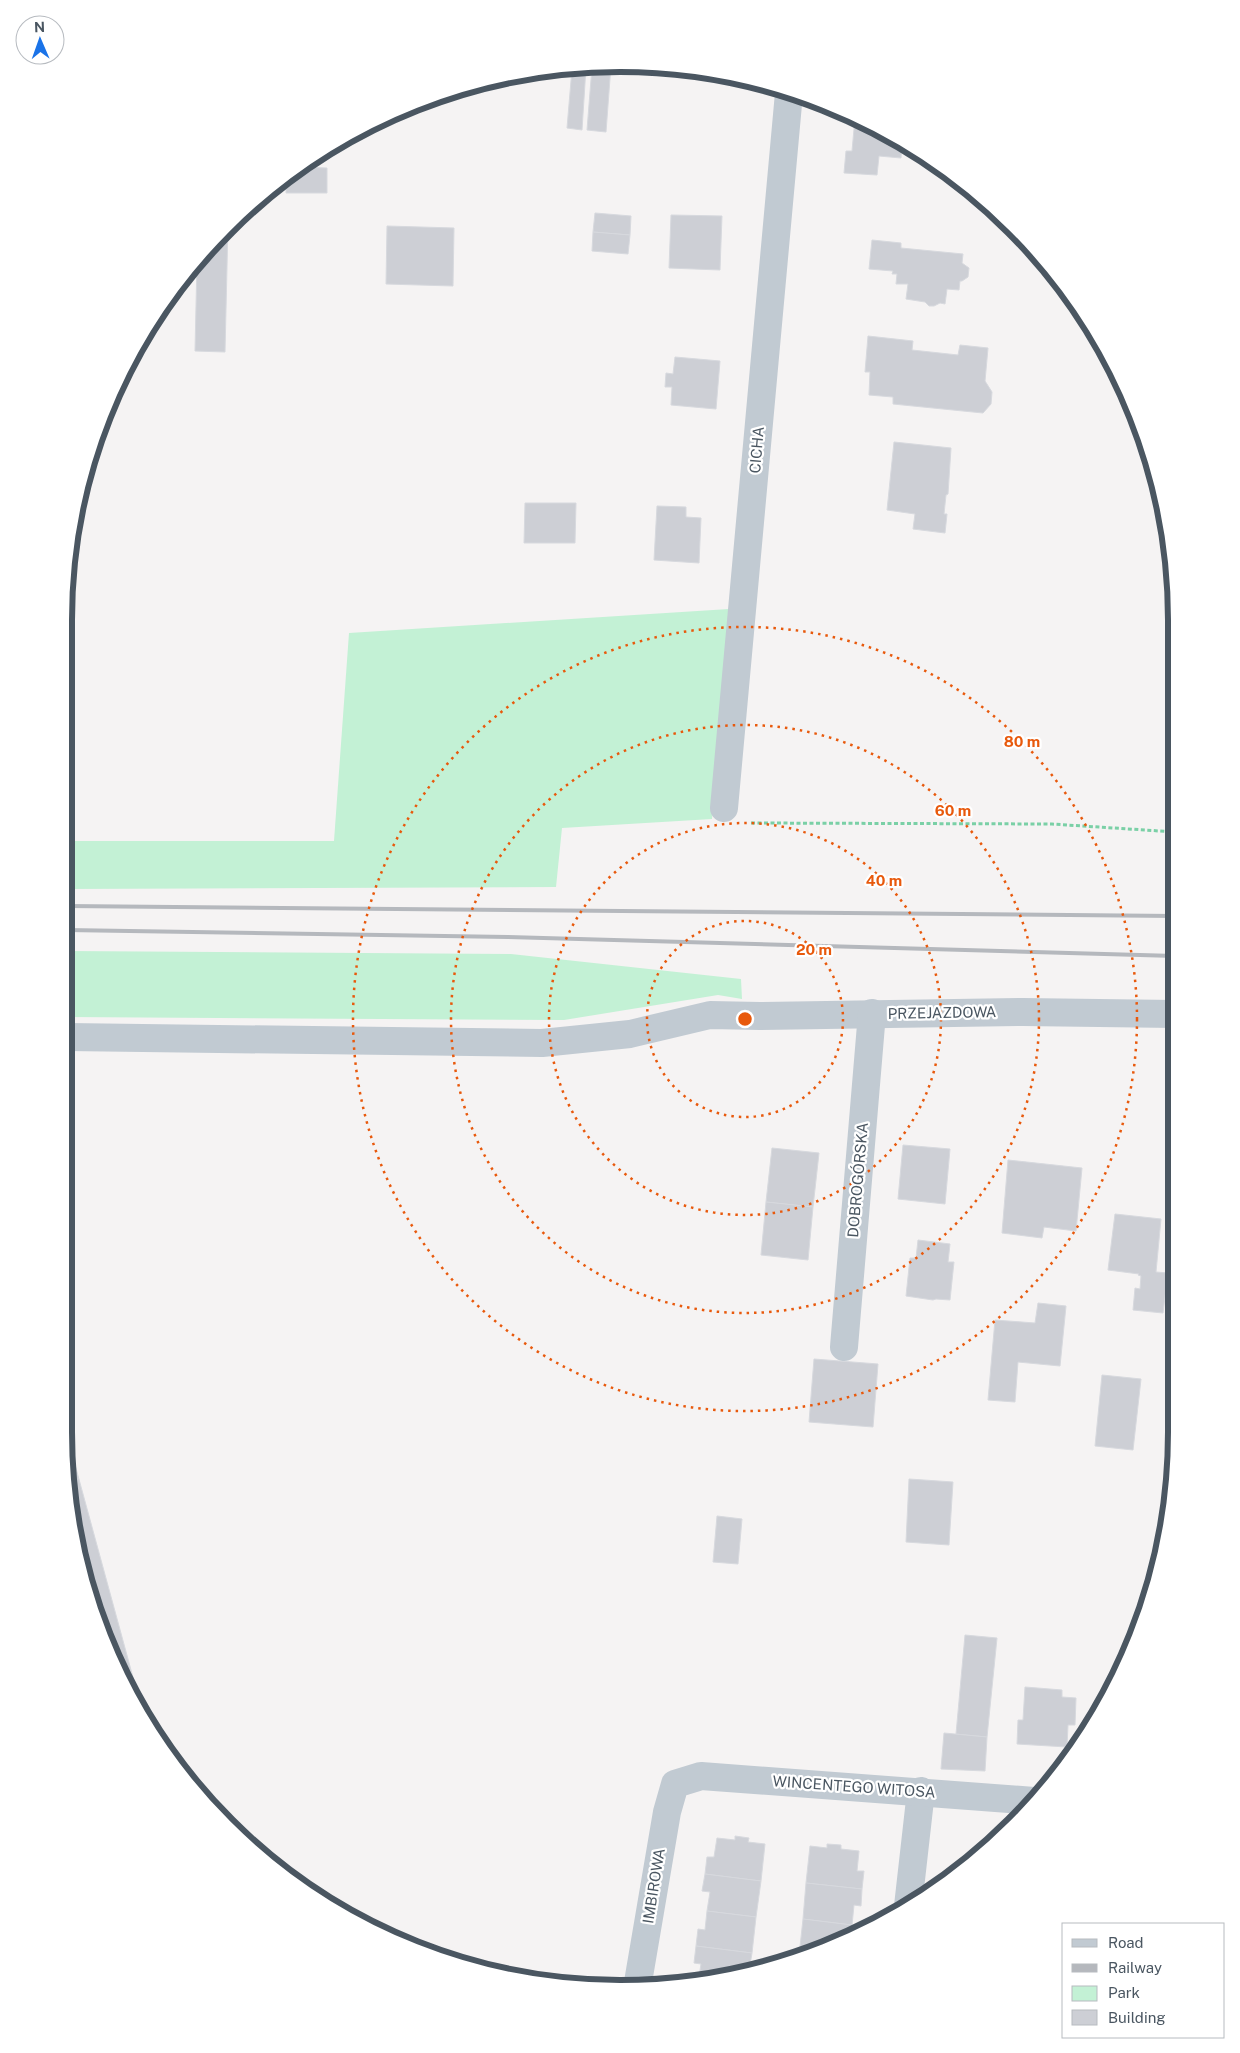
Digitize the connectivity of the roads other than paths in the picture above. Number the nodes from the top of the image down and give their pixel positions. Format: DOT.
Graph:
graph roads {
  1 [pos="788,100"];
  2 [pos="724,808"];
  3 [pos="872,1013"];
  4 [pos="1168,1014"];
  5 [pos="73,1037"];
  6 [pos="844,1347"];
  7 [pos="675,1784"];
  8 [pos="921,1791"];
  9 [pos="1026,1800"];
  10 [pos="909,1898"];
  11 [pos="639,1979"];
  1 -- 2 [label="street, CICHA"];
  3 -- 4 [label="street, PRZEJAZDOWA"];
  3 -- 5 [label="street, PRZEJAZDOWA"];
  3 -- 6 [label="street, DOBROGÓRSKA"];
  7 -- 8 [label="street, WINCENTEGO WITOSA"];
  7 -- 11 [label="street, IMBIROWA"];
  8 -- 9 [label="street, WINCENTEGO WITOSA"];
  8 -- 10 [label="street"];
}
